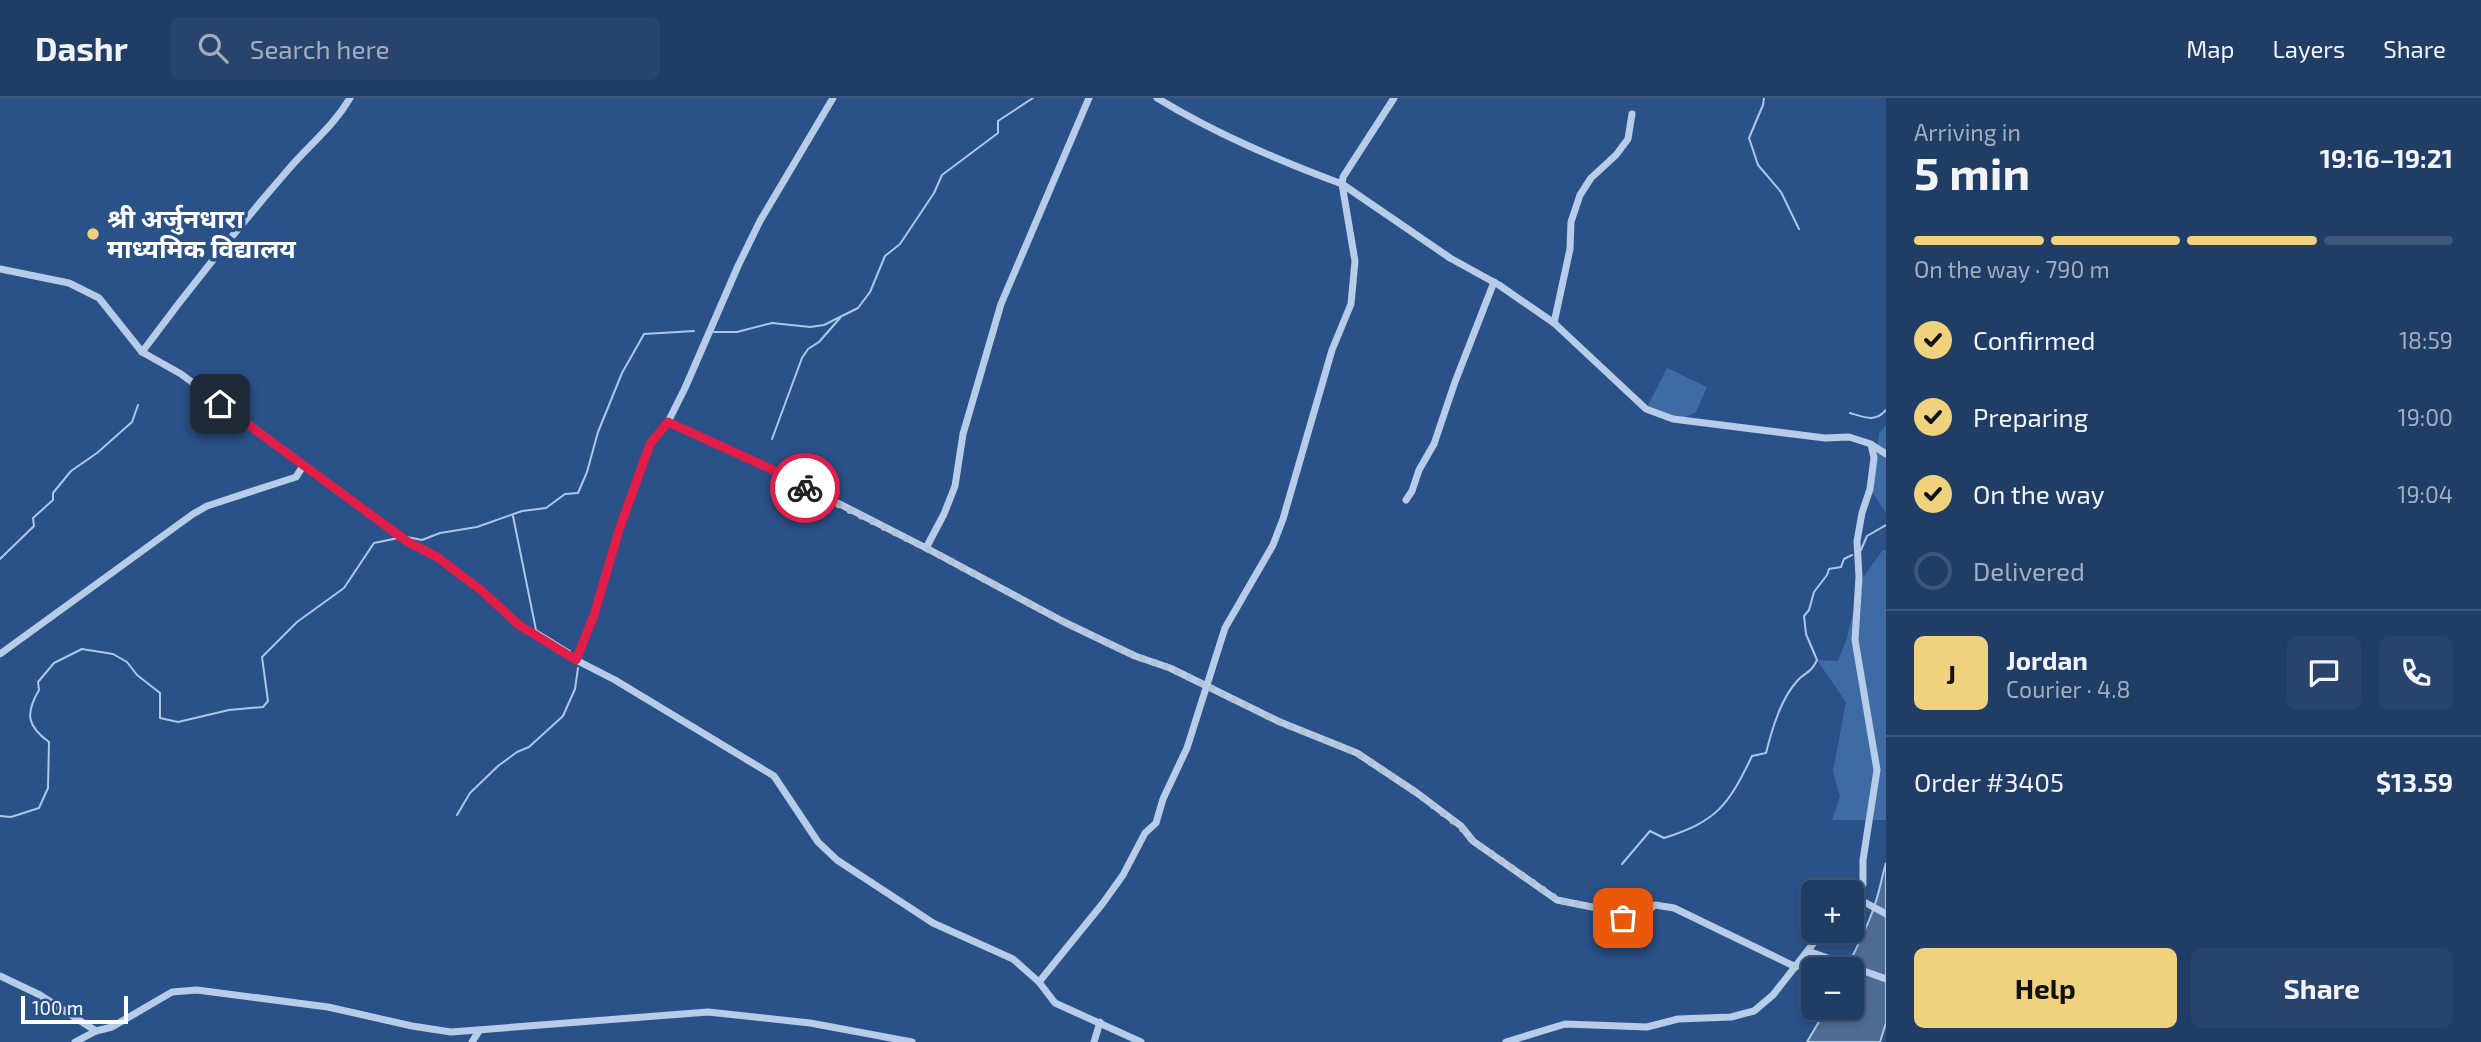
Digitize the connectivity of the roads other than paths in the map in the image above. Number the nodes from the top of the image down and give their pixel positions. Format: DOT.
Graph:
graph roads {
  1 [pos="350,98"];
  2 [pos="833,98"];
  3 [pos="1089,98"];
  4 [pos="1157,98"];
  5 [pos="1394,98"];
  6 [pos="1632,114"];
  7 [pos="1342,184"];
  8 [pos="0,269"];
  9 [pos="1494,282"];
  10 [pos="1554,323"];
  11 [pos="142,352"];
  12 [pos="668,422"];
  13 [pos="1871,444"];
  14 [pos="1886,454"];
  15 [pos="303,466"];
  16 [pos="1406,500"];
  17 [pos="926,548"];
  18 [pos="0,654"];
  19 [pos="576,660"];
  20 [pos="1207,685"];
  21 [pos="1863,880"];
  22 [pos="1864,904"];
  23 [pos="1886,914"];
  24 [pos="1814,943"];
  25 [pos="1808,951"];
  26 [pos="1796,967"];
  27 [pos="0,976"];
  28 [pos="1886,979"];
  29 [pos="1039,982"];
  30 [pos="1100,1023"];
  31 [pos="96,1031"];
  32 [pos="480,1031"];
  33 [pos="75,1042"];
  34 [pos="472,1042"];
  35 [pos="912,1042"];
  36 [pos="1094,1042"];
  37 [pos="1141,1042"];
  38 [pos="1506,1042"];
  1 -- 11 [label="street"];
  2 -- 12 [label="street"];
  3 -- 17 [label="street"];
  4 -- 7 [label="street"];
  5 -- 7 [label="street"];
  6 -- 10 [label="street"];
  7 -- 9 [label="street"];
  7 -- 20 [label="street"];
  8 -- 11 [label="street"];
  9 -- 10 [label="street"];
  9 -- 16 [label="street"];
  10 -- 13 [label="street"];
  11 -- 15 [label="street"];
  12 -- 17 [label="street"];
  12 -- 19 [label="street"];
  13 -- 14 [label="street"];
  13 -- 21 [label="street"];
  15 -- 18 [label="street"];
  15 -- 19 [label="street"];
  17 -- 20 [label="street"];
  19 -- 29 [label="street"];
  20 -- 26 [label="street"];
  20 -- 29 [label="street"];
  22 -- 23 [label="street"];
  24 -- 25 [label="street"];
  25 -- 26 [label="street"];
  25 -- 28 [label="street"];
  26 -- 38 [label="street"];
  27 -- 31 [label="street"];
  29 -- 30 [label="street"];
  30 -- 36 [label="street"];
  30 -- 37 [label="street"];
  31 -- 32 [label="street"];
  31 -- 33 [label="street"];
  32 -- 34 [label="street"];
  32 -- 35 [label="street"];
}
